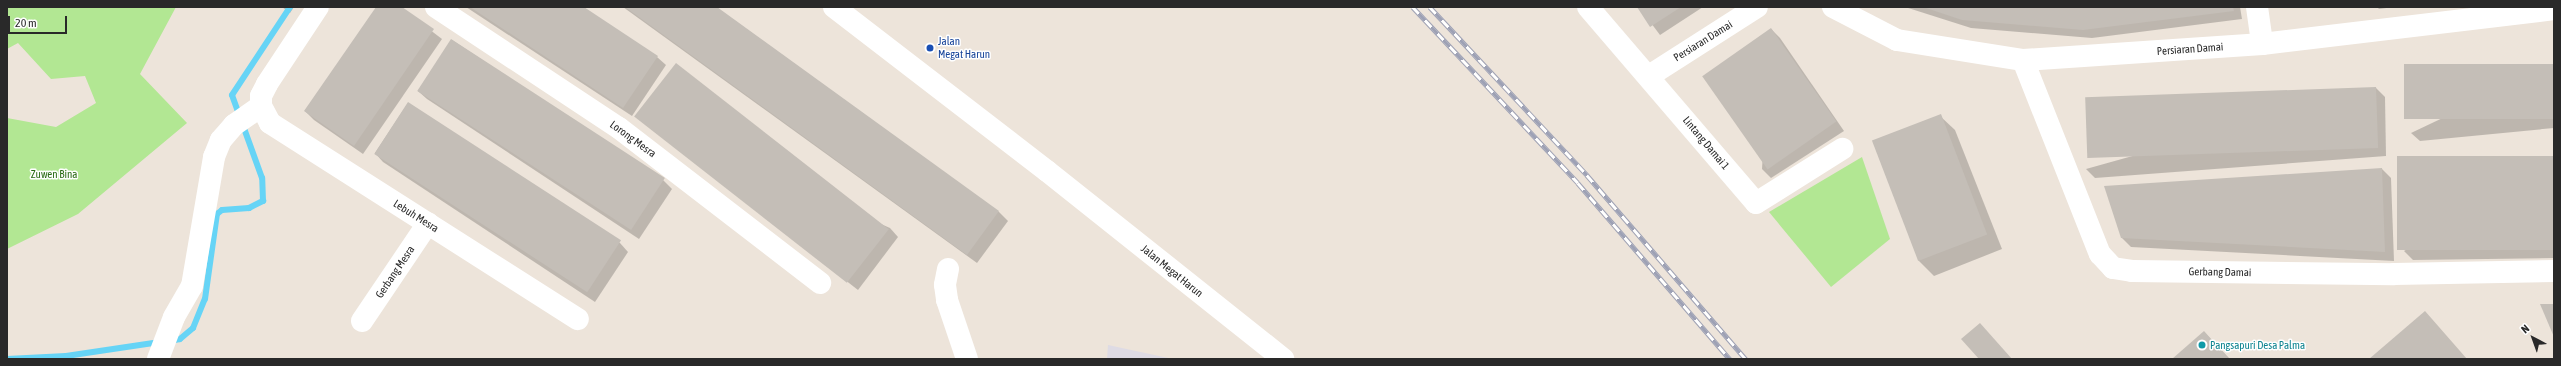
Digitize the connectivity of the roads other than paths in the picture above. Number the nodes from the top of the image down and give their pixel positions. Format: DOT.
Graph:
graph roads {
  1 [pos="318,7"];
  2 [pos="436,7"];
  3 [pos="834,7"];
  4 [pos="1588,7"];
  5 [pos="1757,7"];
  6 [pos="1833,7"];
  7 [pos="2257,7"];
  8 [pos="2554,9"];
  9 [pos="2445,15"];
  10 [pos="2262,44"];
  11 [pos="2023,60"];
  12 [pos="1649,76"];
  13 [pos="247,115"];
  14 [pos="1842,149"];
  15 [pos="428,223"];
  16 [pos="948,269"];
  17 [pos="2554,271"];
  18 [pos="820,283"];
  19 [pos="578,319"];
  20 [pos="362,322"];
  21 [pos="159,356"];
  22 [pos="967,359"];
  23 [pos="1283,359"];
  1 -- 13 [label="street"];
  2 -- 18 [label="street, Lorong Mesra"];
  3 -- 23 [label="street, Jalan Megat Harun"];
  4 -- 12 [label="street, Lintang Damai 1"];
  5 -- 12 [label="street, Persiaran Damai"];
  6 -- 11 [label="street, Persiaran Damai"];
  7 -- 10 [label="street"];
  8 -- 9 [label="street, Persiaran Damai"];
  9 -- 10 [label="street, Persiaran Damai"];
  10 -- 11 [label="street, Persiaran Damai"];
  11 -- 17 [label="street, Gerbang Damai"];
  12 -- 14 [label="street, Lintang Damai 1"];
  13 -- 15 [label="street, Lebuh Mesra"];
  13 -- 21 [label="street"];
  15 -- 19 [label="street, Lebuh Mesra"];
  15 -- 20 [label="street, Gerbang Mesra"];
  16 -- 22 [label="street"];
}
